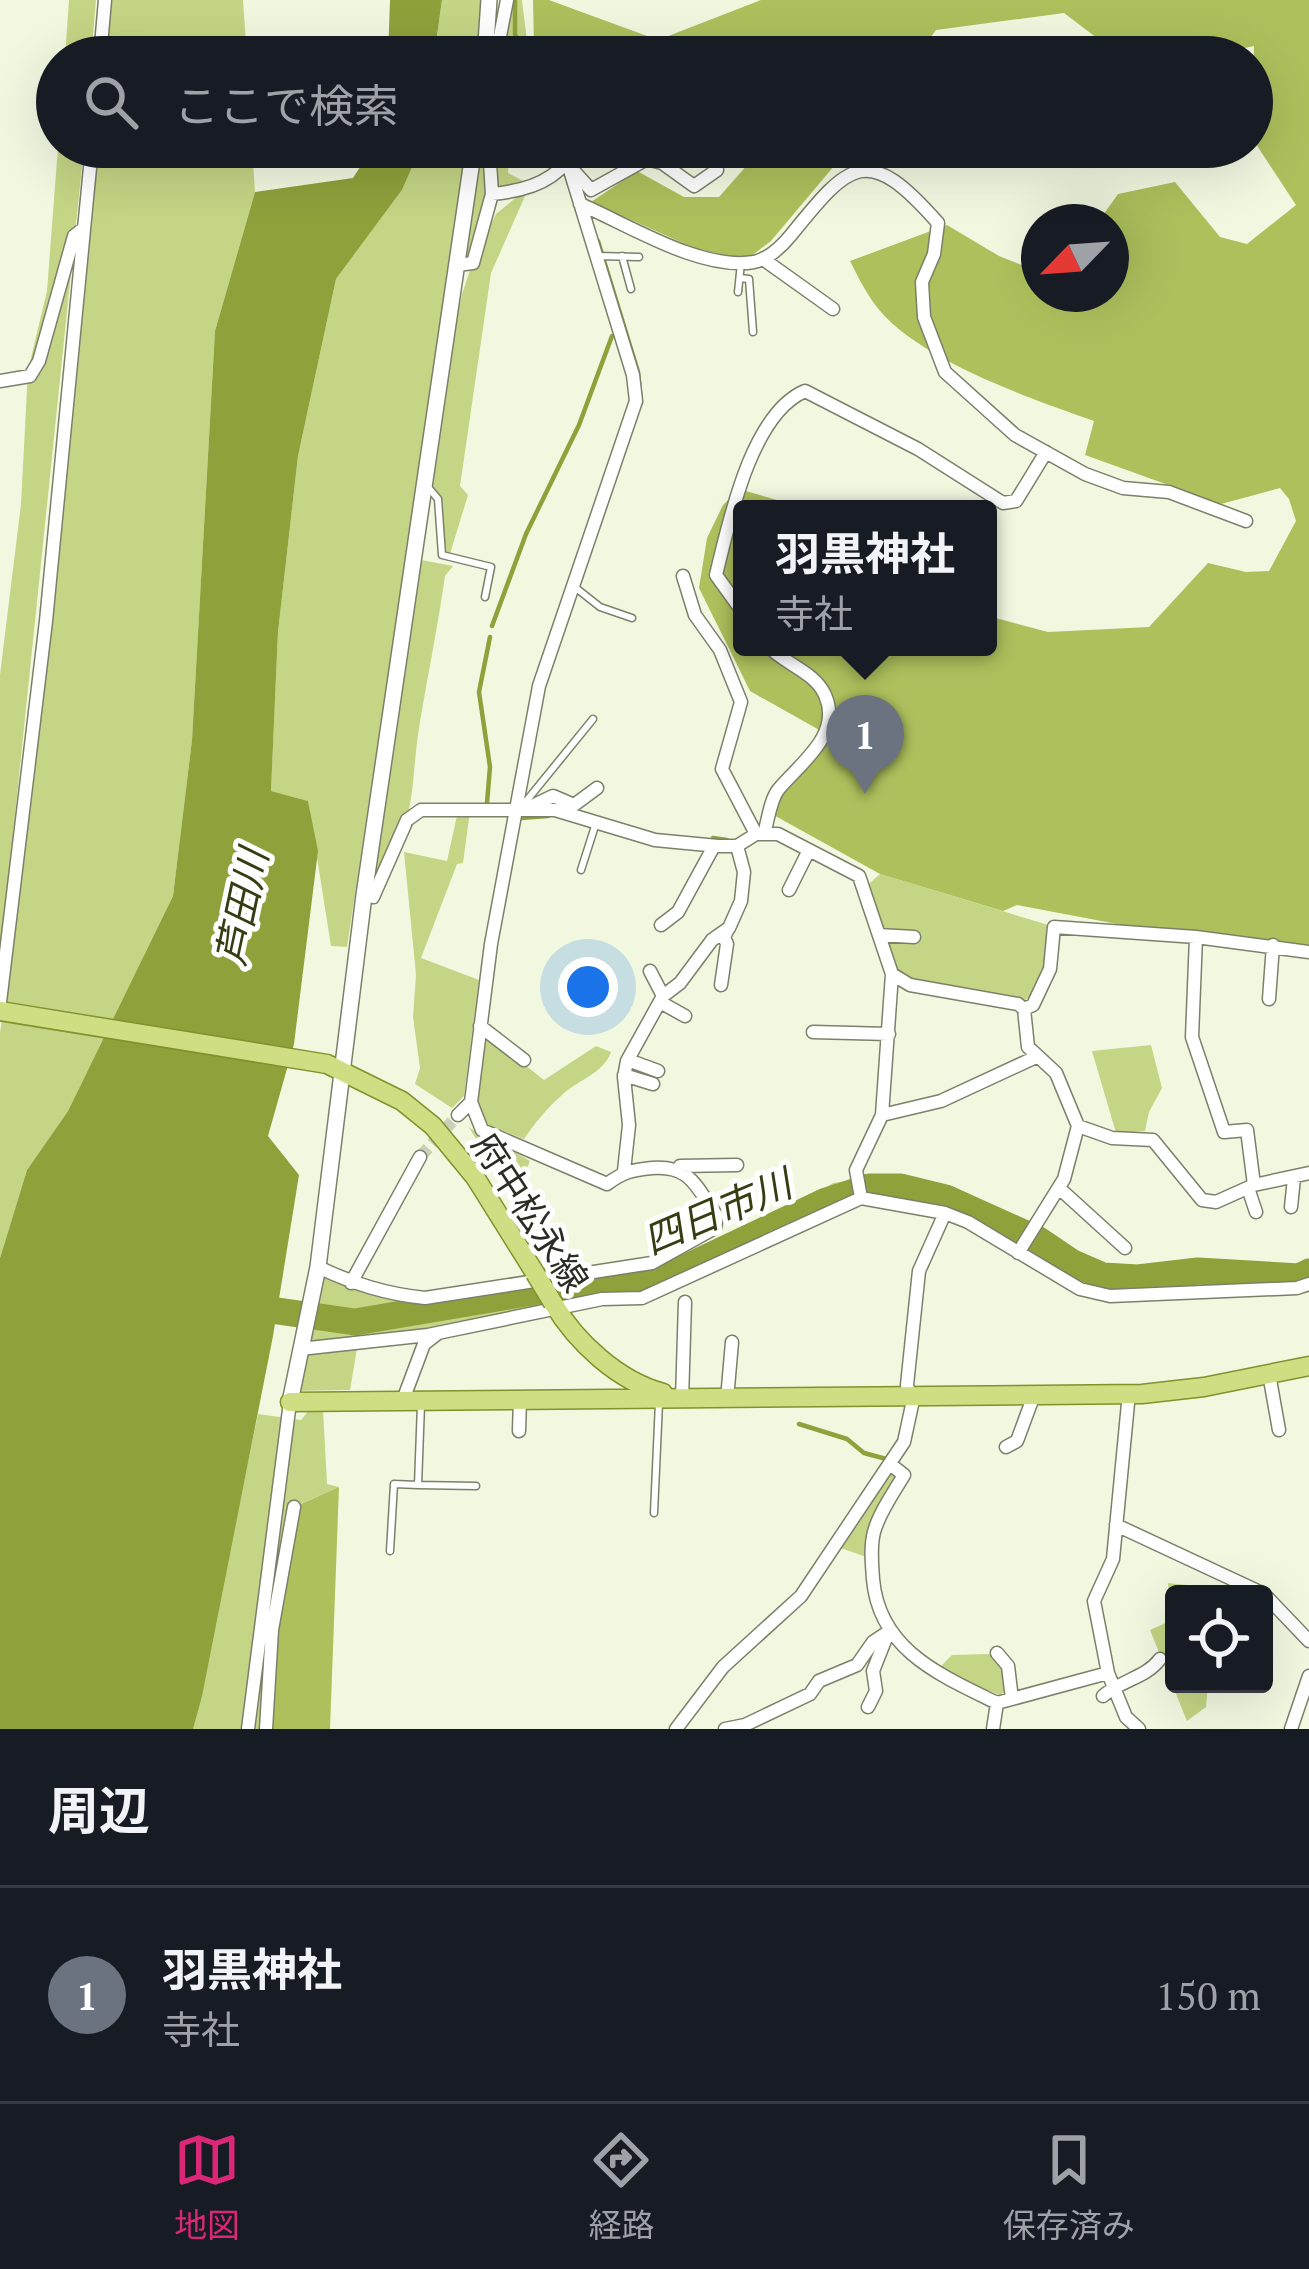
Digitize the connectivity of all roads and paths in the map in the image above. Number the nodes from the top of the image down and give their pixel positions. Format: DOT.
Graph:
graph roads {
  1 [pos="105,0"];
  2 [pos="490,0"];
  3 [pos="507,0"];
  4 [pos="102,36"];
  5 [pos="487,36"];
  6 [pos="500,36"];
  7 [pos="90,168"];
  8 [pos="471,168"];
  9 [pos="490,168"];
  10 [pos="562,168"];
  11 [pos="569,168"];
  12 [pos="572,168"];
  13 [pos="631,168"];
  14 [pos="669,168"];
  15 [pos="717,170"];
  16 [pos="492,194"];
  17 [pos="580,204"];
  18 [pos="84,228"];
  19 [pos="601,256"];
  20 [pos="622,256"];
  21 [pos="639,257"];
  22 [pos="764,259"];
  23 [pos="457,266"];
  24 [pos="741,271"];
  25 [pos="631,290"];
  26 [pos="738,292"];
  27 [pos="833,309"];
  28 [pos="752,332"];
  29 [pos="0,381"];
  30 [pos="1046,452"];
  31 [pos="425,483"];
  32 [pos="734,500"];
  33 [pos="733,506"];
  34 [pos="1246,520"];
  35 [pos="683,576"];
  36 [pos="573,586"];
  37 [pos="485,597"];
  38 [pos="733,598"];
  39 [pos="632,619"];
  40 [pos="777,656"];
  41 [pos="593,718"];
  42 [pos="597,788"];
  43 [pos="517,813"];
  44 [pos="596,822"];
  45 [pos="760,834"];
  46 [pos="714,846"];
  47 [pos="737,846"];
  48 [pos="809,850"];
  49 [pos="581,870"];
  50 [pos="789,890"];
  51 [pos="364,895"];
  52 [pos="661,926"];
  53 [pos="729,928"];
  54 [pos="879,935"];
  55 [pos="914,937"];
  56 [pos="1196,937"];
  57 [pos="1273,945"];
  58 [pos="1309,952"];
  59 [pos="650,971"];
  60 [pos="892,974"];
  61 [pos="721,986"];
  62 [pos="662,999"];
  63 [pos="1269,999"];
  64 [pos="1024,1009"];
  65 [pos="7,1010"];
  66 [pos="685,1016"];
  67 [pos="480,1026"];
  68 [pos="813,1032"];
  69 [pos="889,1034"];
  70 [pos="1036,1057"];
  71 [pos="524,1060"];
  72 [pos="335,1067"];
  73 [pos="626,1067"];
  74 [pos="656,1078"];
  75 [pos="470,1102"];
  76 [pos="458,1115"];
  77 [pos="882,1115"];
  78 [pos="1078,1126"];
  79 [pos="420,1157"];
  80 [pos="737,1165"];
  81 [pos="673,1167"];
  82 [pos="624,1171"];
  83 [pos="1309,1173"];
  84 [pos="1294,1178"];
  85 [pos="1251,1186"];
  86 [pos="1059,1188"];
  87 [pos="861,1198"];
  88 [pos="1291,1207"];
  89 [pos="1256,1212"];
  90 [pos="945,1213"];
  91 [pos="1025,1242"];
  92 [pos="1125,1248"];
  93 [pos="318,1267"];
  94 [pos="351,1282"];
  95 [pos="1309,1284"];
  96 [pos="685,1302"];
  97 [pos="554,1305"];
  98 [pos="442,1331"];
  99 [pos="732,1342"];
  100 [pos="301,1345"];
  101 [pos="1309,1366"];
  102 [pos="1268,1374"];
  103 [pos="1129,1394"];
  104 [pos="910,1395"];
  105 [pos="1034,1395"];
  106 [pos="682,1397"];
  107 [pos="520,1399"];
  108 [pos="659,1399"];
  109 [pos="724,1399"];
  110 [pos="412,1400"];
  111 [pos="290,1402"];
  112 [pos="1279,1430"];
  113 [pos="519,1431"];
  114 [pos="1006,1447"];
  115 [pos="890,1464"];
  116 [pos="418,1485"];
  117 [pos="476,1486"];
  118 [pos="294,1507"];
  119 [pos="654,1513"];
  120 [pos="1116,1526"];
  121 [pos="390,1551"];
  122 [pos="1225,1578"];
  123 [pos="1225,1585"];
  124 [pos="1242,1585"];
  125 [pos="1273,1603"];
  126 [pos="907,1628"];
  127 [pos="267,1629"];
  128 [pos="888,1632"];
  129 [pos="1309,1641"];
  130 [pos="901,1642"];
  131 [pos="997,1653"];
  132 [pos="1160,1659"];
  133 [pos="864,1671"];
  134 [pos="1309,1677"];
  135 [pos="1108,1685"];
  136 [pos="1012,1699"];
  137 [pos="997,1703"];
  138 [pos="868,1707"];
  139 [pos="248,1729"];
  140 [pos="266,1729"];
  141 [pos="676,1729"];
  142 [pos="725,1729"];
  143 [pos="993,1729"];
  144 [pos="1139,1729"];
  145 [pos="1291,1729"];
  1 -- 4 [label="street"];
  2 -- 5 [label="street"];
  3 -- 6 [label="street"];
  7 -- 18 [label="street"];
  8 -- 23 [label="street"];
  9 -- 16 [label="street"];
  10 -- 16 [label="street"];
  11 -- 17 [label="street"];
  12 -- 13 [label="street"];
  14 -- 15 [label="street"];
  16 -- 23 [label="street"];
  17 -- 19 [label="street"];
  17 -- 24 [label="street"];
  18 -- 29 [label="street"];
  18 -- 65 [label="street"];
  19 -- 20 [label="lane"];
  19 -- 36 [label="street"];
  20 -- 21 [label="lane"];
  20 -- 25 [label="lane"];
  22 -- 24 [label="street"];
  22 -- 27 [label="street"];
  22 -- 30 [label="street"];
  23 -- 31 [label="street"];
  24 -- 26 [label="lane"];
  24 -- 28 [label="lane"];
  30 -- 32 [label="street"];
  30 -- 34 [label="street"];
  31 -- 37 [label="lane"];
  31 -- 51 [label="street"];
  33 -- 38 [label="street"];
  35 -- 45 [label="street"];
  36 -- 39 [label="lane"];
  36 -- 43 [label="street"];
  40 -- 45 [label="street"];
  41 -- 43 [label="lane"];
  42 -- 43 [label="street"];
  43 -- 44 [label="street"];
  43 -- 51 [label="street"];
  43 -- 67 [label="street"];
  44 -- 46 [label="street"];
  44 -- 49 [label="lane"];
  45 -- 47 [label="street"];
  45 -- 48 [label="street"];
  46 -- 47 [label="street"];
  46 -- 52 [label="street"];
  47 -- 53 [label="street"];
  48 -- 50 [label="street"];
  48 -- 54 [label="street"];
  51 -- 72 [label="street"];
  53 -- 61 [label="street"];
  53 -- 62 [label="street"];
  54 -- 55 [label="street"];
  54 -- 60 [label="street"];
  56 -- 57 [label="street"];
  56 -- 64 [label="street"];
  56 -- 85 [label="street"];
  57 -- 58 [label="street"];
  57 -- 63 [label="street"];
  59 -- 62 [label="street"];
  60 -- 64 [label="street"];
  60 -- 69 [label="street"];
  62 -- 66 [label="street"];
  62 -- 73 [label="street"];
  64 -- 70 [label="street"];
  65 -- 72 [label="main road, 府中松永線"];
  67 -- 71 [label="street"];
  67 -- 75 [label="street"];
  68 -- 69 [label="street"];
  69 -- 77 [label="street"];
  70 -- 77 [label="street"];
  70 -- 78 [label="street"];
  72 -- 93 [label="street"];
  72 -- 97 [label="main road, 府中松永線, bridge"];
  73 -- 74 [label="street"];
  73 -- 82 [label="street"];
  75 -- 76 [label="street"];
  75 -- 82 [label="street"];
  77 -- 87 [label="street"];
  78 -- 85 [label="street"];
  78 -- 86 [label="street"];
  79 -- 94 [label="street"];
  80 -- 81 [label="street"];
  81 -- 82 [label="street"];
  81 -- 94 [label="street"];
  83 -- 84 [label="street"];
  84 -- 85 [label="street"];
  84 -- 88 [label="street"];
  85 -- 89 [label="street"];
  86 -- 91 [label="street"];
  86 -- 92 [label="street"];
  87 -- 90 [label="street"];
  87 -- 97 [label="street"];
  90 -- 91 [label="street"];
  90 -- 104 [label="street"];
  91 -- 95 [label="street"];
  93 -- 94 [label="street"];
  93 -- 100 [label="street"];
  96 -- 106 [label="street"];
  97 -- 98 [label="street"];
  97 -- 106 [label="main road, 府中松永線"];
  98 -- 100 [label="street"];
  98 -- 110 [label="street"];
  99 -- 109 [label="street"];
  100 -- 111 [label="street"];
  101 -- 102 [label="main road, 府中松永線"];
  102 -- 103 [label="main road, 府中松永線"];
  102 -- 112 [label="street"];
  103 -- 105 [label="main road, 府中松永線"];
  103 -- 120 [label="street"];
  104 -- 105 [label="main road, 府中松永線"];
  104 -- 109 [label="main road, 府中松永線"];
  104 -- 115 [label="street"];
  105 -- 114 [label="street"];
  106 -- 108 [label="main road, 府中松永線"];
  106 -- 109 [label="main road, 府中松永線"];
  107 -- 108 [label="main road, 府中松永線"];
  107 -- 110 [label="main road, 府中松永線"];
  107 -- 113 [label="street"];
  108 -- 119 [label="lane"];
  110 -- 111 [label="main road, 府中松永線"];
  110 -- 116 [label="lane"];
  111 -- 127 [label="street"];
  115 -- 128 [label="street"];
  115 -- 141 [label="street"];
  116 -- 117 [label="lane"];
  116 -- 121 [label="lane"];
  118 -- 127 [label="street"];
  120 -- 122 [label="street"];
  120 -- 135 [label="street"];
  122 -- 123 [label="street"];
  122 -- 124 [label="street"];
  125 -- 129 [label="street"];
  126 -- 130 [label="street"];
  127 -- 139 [label="street"];
  127 -- 140 [label="street"];
  128 -- 130 [label="street"];
  128 -- 133 [label="street"];
  128 -- 138 [label="street"];
  128 -- 142 [label="street"];
  130 -- 137 [label="street"];
  131 -- 136 [label="street"];
  132 -- 135 [label="street"];
  134 -- 145 [label="street"];
  135 -- 136 [label="street"];
  135 -- 144 [label="street"];
  136 -- 137 [label="street"];
  137 -- 143 [label="street"];
}
